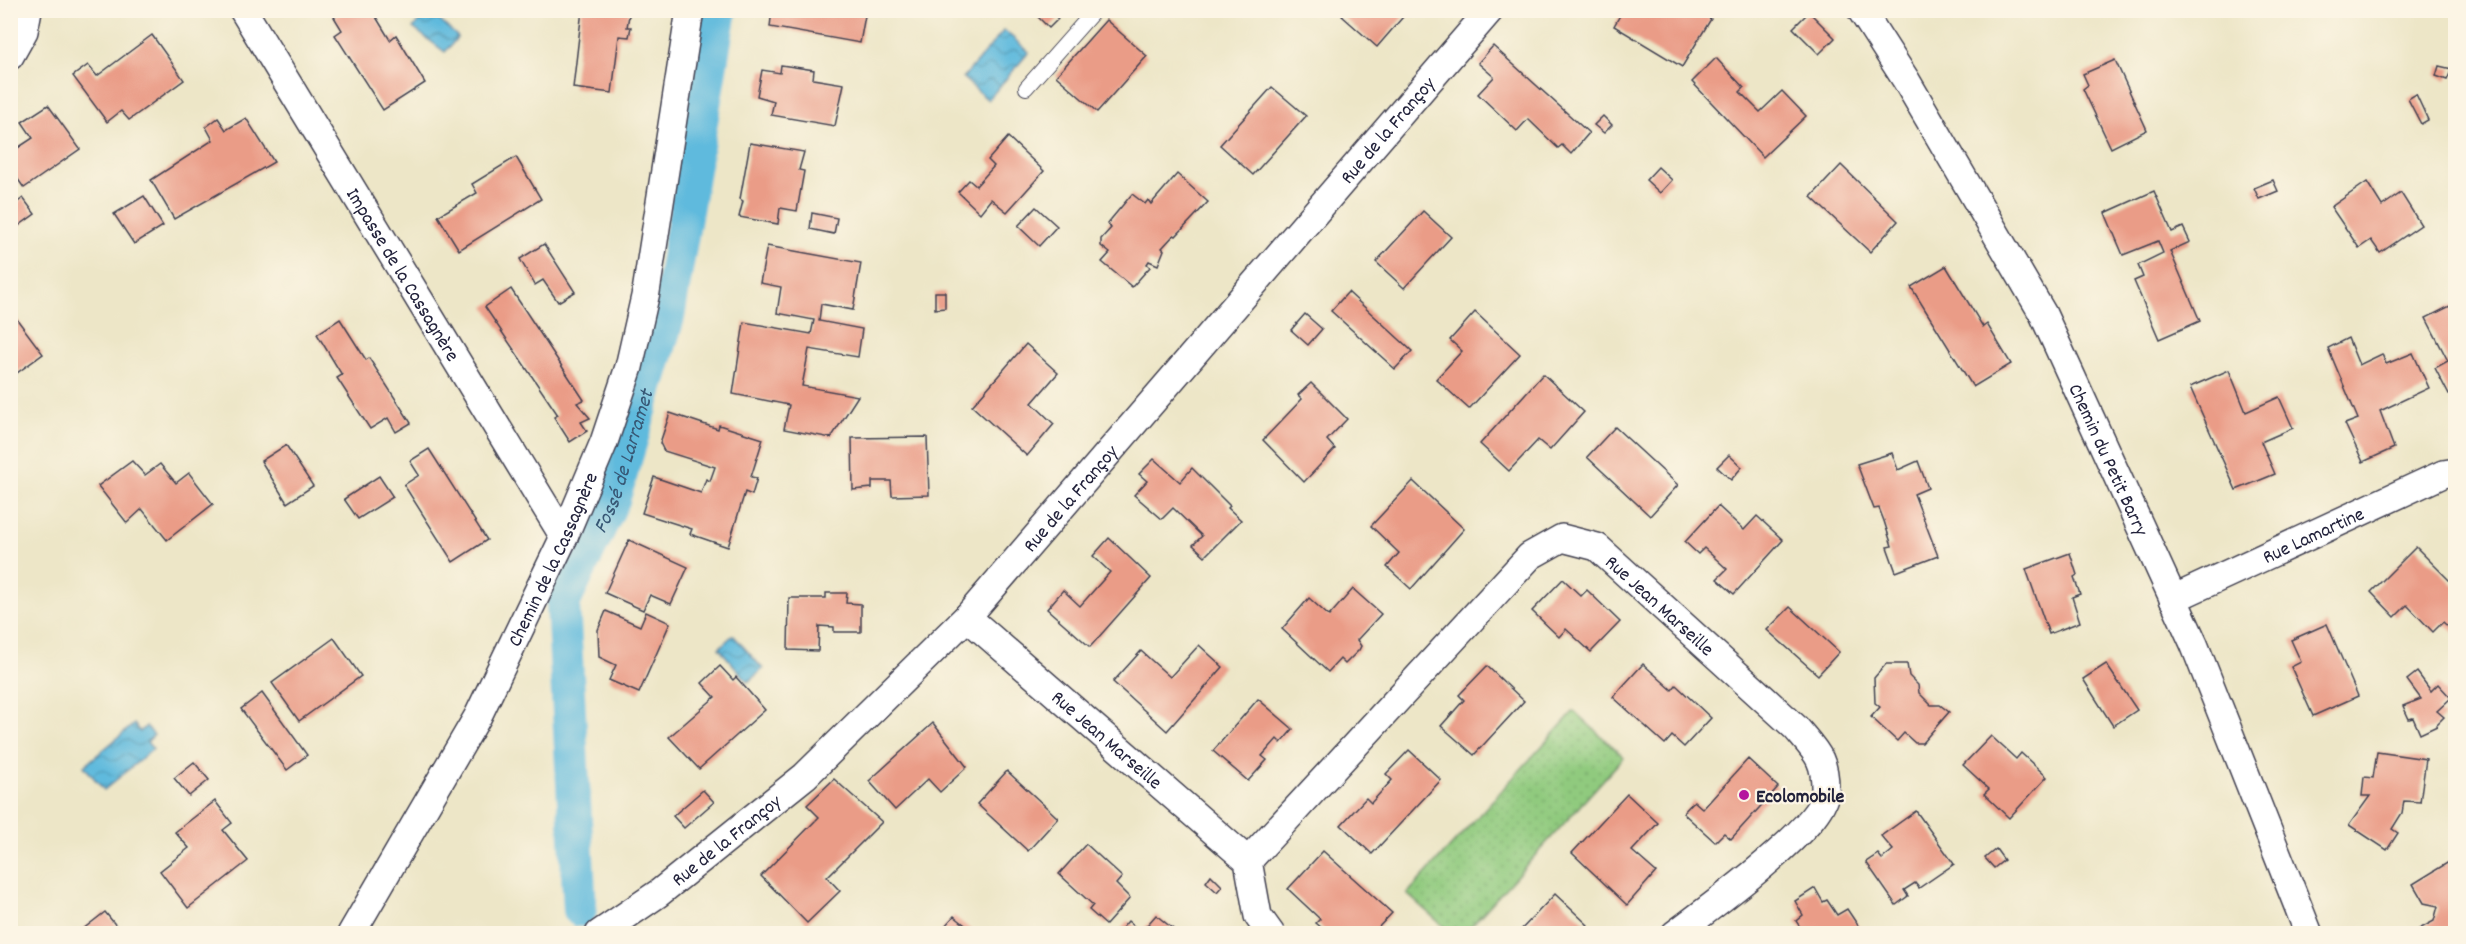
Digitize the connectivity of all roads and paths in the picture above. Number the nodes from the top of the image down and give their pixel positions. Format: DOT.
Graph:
graph roads {
  1 [pos="28,10"];
  2 [pos="243,10"];
  3 [pos="690,10"];
  4 [pos="1095,10"];
  5 [pos="1490,10"];
  6 [pos="1861,10"];
  7 [pos="10,56"];
  8 [pos="1026,88"];
  9 [pos="2456,472"];
  10 [pos="564,537"];
  11 [pos="2173,599"];
  12 [pos="967,617"];
  13 [pos="1248,861"];
  14 [pos="351,933"];
  15 [pos="600,933"];
  16 [pos="1271,933"];
  17 [pos="1676,933"];
  18 [pos="2309,933"];
  1 -- 7 [label="street"];
  2 -- 10 [label="street, Impasse de la Cassagnère"];
  3 -- 10 [label="street, Chemin de la Cassagnère"];
  4 -- 8 [label="lane"];
  5 -- 12 [label="street, Rue de la Françoy"];
  6 -- 11 [label="street, Chemin du Petit Barry"];
  9 -- 11 [label="street, Rue Lamartine"];
  10 -- 14 [label="street, Chemin de la Cassagnère"];
  11 -- 18 [label="street, Chemin du Petit Barry"];
  12 -- 13 [label="street, Rue Jean Marseille"];
  12 -- 15 [label="street, Rue de la Françoy"];
  13 -- 16 [label="street"];
  13 -- 17 [label="street, Rue Jean Marseille"];
}
